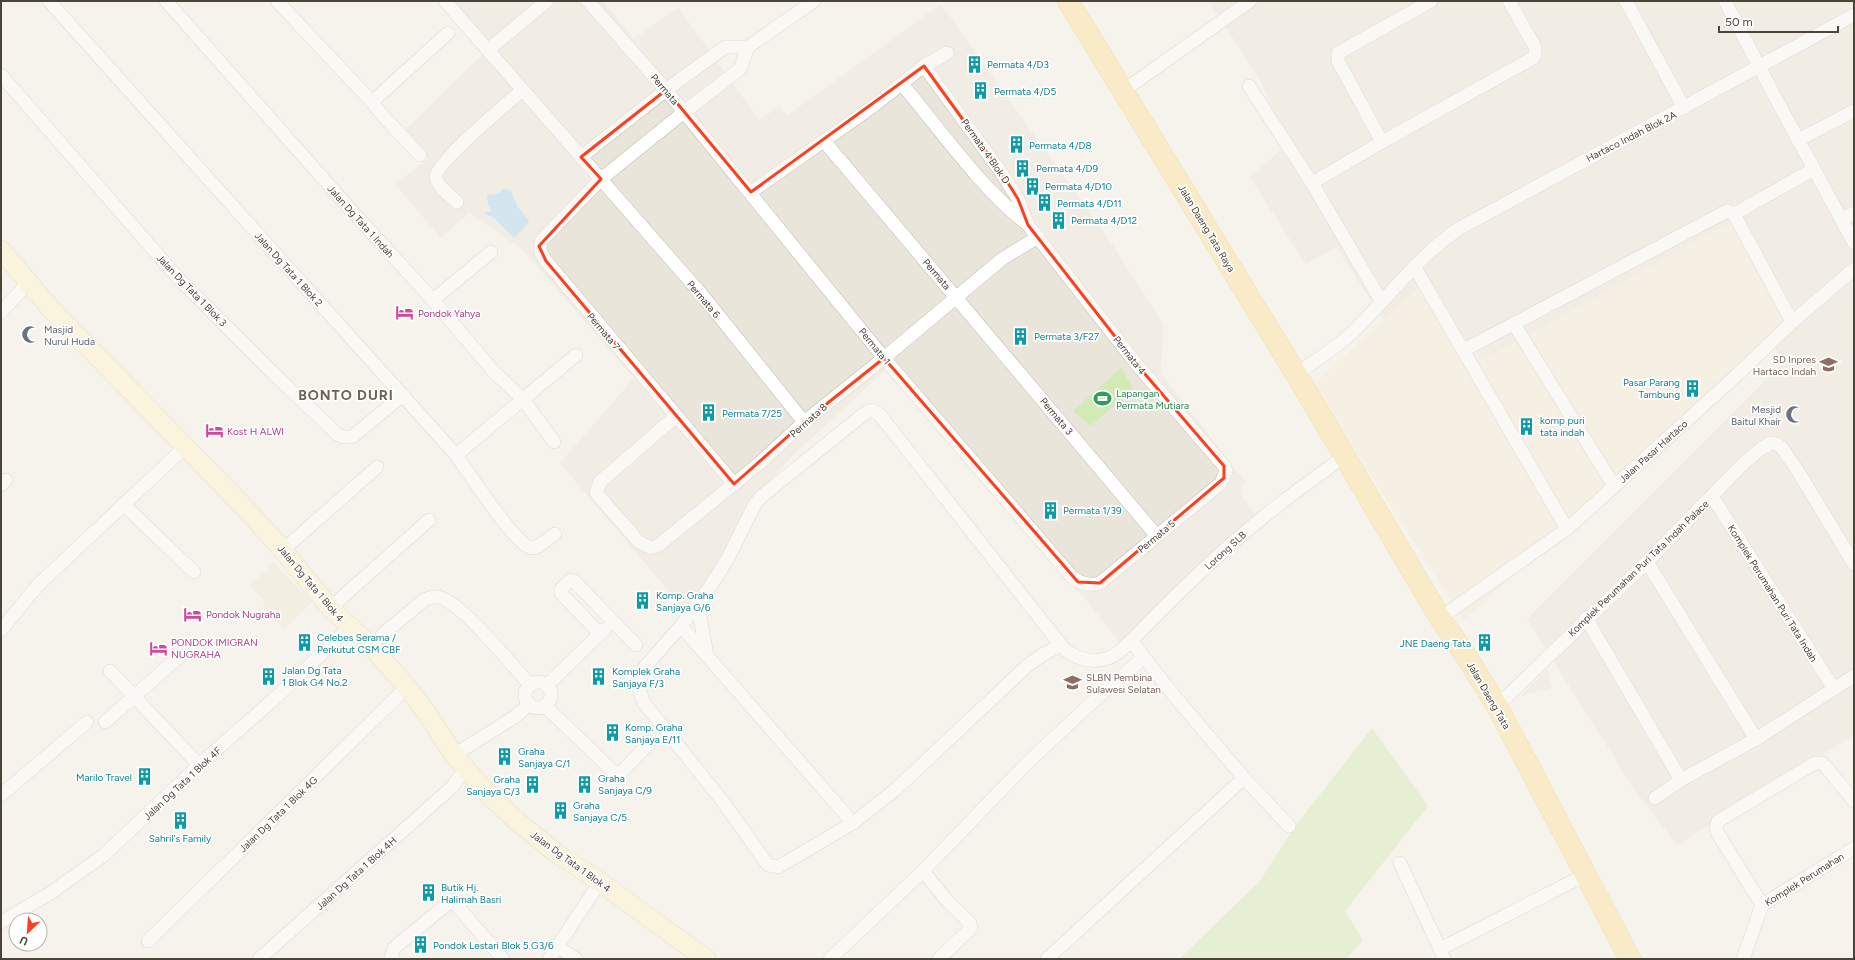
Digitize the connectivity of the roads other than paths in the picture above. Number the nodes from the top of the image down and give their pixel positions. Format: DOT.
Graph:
graph roads {
  1 [pos="49,1"];
  2 [pos="166,1"];
  3 [pos="277,1"];
  4 [pos="445,1"];
  5 [pos="547,1"];
  6 [pos="588,1"];
  7 [pos="814,1"];
  8 [pos="1068,1"];
  9 [pos="1250,1"];
  10 [pos="1431,1"];
  11 [pos="1509,1"];
  12 [pos="1626,1"];
  13 [pos="1725,1"];
  14 [pos="1854,15"];
  15 [pos="448,33"];
  16 [pos="748,47"];
  17 [pos="489,49"];
  18 [pos="947,53"];
  19 [pos="924,66"];
  20 [pos="1759,66"];
  21 [pos="1,75"];
  22 [pos="902,84"];
  23 [pos="1249,86"];
  24 [pos="522,90"];
  25 [pos="666,90"];
  26 [pos="1123,91"];
  27 [pos="372,102"];
  28 [pos="1684,108"];
  29 [pos="1854,111"];
  30 [pos="684,112"];
  31 [pos="1798,140"];
  32 [pos="824,141"];
  33 [pos="1382,142"];
  34 [pos="420,155"];
  35 [pos="581,157"];
  36 [pos="1814,169"];
  37 [pos="601,179"];
  38 [pos="1312,183"];
  39 [pos="751,192"];
  40 [pos="457,202"];
  41 [pos="1854,213"];
  42 [pos="1734,214"];
  43 [pos="1842,219"];
  44 [pos="1028,225"];
  45 [pos="1039,238"];
  46 [pos="1854,243"];
  47 [pos="1,250"];
  48 [pos="491,252"];
  49 [pos="1414,266"];
  50 [pos="1854,269"];
  51 [pos="28,282"];
  52 [pos="957,297"];
  53 [pos="433,300"];
  54 [pos="1381,301"];
  55 [pos="1,312"];
  56 [pos="1792,322"];
  57 [pos="1514,324"];
  58 [pos="1464,350"];
  59 [pos="576,355"];
  60 [pos="884,358"];
  61 [pos="1296,374"];
  62 [pos="403,395"];
  63 [pos="524,399"];
  64 [pos="676,416"];
  65 [pos="804,422"];
  66 [pos="554,442"];
  67 [pos="185,447"];
  68 [pos="456,455"];
  69 [pos="1345,456"];
  70 [pos="1224,466"];
  71 [pos="377,467"];
  72 [pos="734,484"];
  73 [pos="1614,486"];
  74 [pos="1712,496"];
  75 [pos="124,504"];
  76 [pos="428,520"];
  77 [pos="1567,529"];
  78 [pos="555,534"];
  79 [pos="1156,535"];
  80 [pos="283,550"];
  81 [pos="1647,562"];
  82 [pos="1854,564"];
  83 [pos="194,572"];
  84 [pos="1072,577"];
  85 [pos="697,601"];
  86 [pos="330,608"];
  87 [pos="1440,618"];
  88 [pos="1586,618"];
  89 [pos="612,622"];
  90 [pos="681,626"];
  91 [pos="350,627"];
  92 [pos="1,630"];
  93 [pos="600,634"];
  94 [pos="382,635"];
  95 [pos="1131,641"];
  96 [pos="636,644"];
  97 [pos="1061,645"];
  98 [pos="180,656"];
  99 [pos="707,656"];
  100 [pos="1143,658"];
  101 [pos="110,671"];
  102 [pos="1854,676"];
  103 [pos="530,684"];
  104 [pos="547,685"];
  105 [pos="407,687"];
  106 [pos="1834,689"];
  107 [pos="134,696"];
  108 [pos="529,705"];
  109 [pos="545,706"];
  110 [pos="1497,706"];
  111 [pos="87,722"];
  112 [pos="105,722"];
  113 [pos="1756,739"];
  114 [pos="650,742"];
  115 [pos="199,765"];
  116 [pos="463,766"];
  117 [pos="1244,778"];
  118 [pos="1681,780"];
  119 [pos="1,796"];
  120 [pos="1655,798"];
  121 [pos="1854,801"];
  122 [pos="853,823"];
  123 [pos="1289,826"];
  124 [pos="1854,848"];
  125 [pos="1400,863"];
  126 [pos="923,871"];
  127 [pos="1587,874"];
  128 [pos="600,882"];
  129 [pos="1762,905"];
  130 [pos="1,922"];
  131 [pos="148,941"];
  132 [pos="557,946"];
  133 [pos="1620,950"];
  134 [pos="1442,954"];
  135 [pos="260,959"];
  136 [pos="393,959"];
  137 [pos="503,959"];
  138 [pos="549,959"];
  139 [pos="576,959"];
  140 [pos="706,959"];
  141 [pos="830,959"];
  142 [pos="939,959"];
  143 [pos="1048,959"];
  144 [pos="1630,959"];
  145 [pos="1744,959"];
  1 -- 62 [label="street, Jalan Dg Tata 1 Blok 2"];
  2 -- 53 [label="street, Jalan Dg Tata 1 Indah"];
  3 -- 27 [label="street"];
  4 -- 17 [label="street"];
  5 -- 17 [label="street"];
  6 -- 25 [label="street, Permata"];
  7 -- 16 [label="street"];
  8 -- 26 [label="main road, Jalan Daeng Tata Raya"];
  9 -- 26 [label="street"];
  10 -- 33 [label="street"];
  11 -- 33 [label="street"];
  12 -- 28 [label="street"];
  13 -- 20 [label="street"];
  14 -- 20 [label="street, Hartaco Indah Blok 2A"];
  15 -- 27 [label="street"];
  16 -- 25 [label="street"];
  16 -- 30 [label="street"];
  17 -- 24 [label="street"];
  18 -- 19 [label="street"];
  19 -- 22 [label="street"];
  19 -- 44 [label="street, Permata 4 Blok D"];
  20 -- 28 [label="street, Hartaco Indah Blok 2A"];
  20 -- 31 [label="street"];
  21 -- 62 [label="street, Jalan Dg Tata 1 Blok 3"];
  22 -- 32 [label="street"];
  22 -- 44 [label="street"];
  23 -- 38 [label="street"];
  24 -- 35 [label="street"];
  24 -- 40 [label="street"];
  25 -- 30 [label="street, Permata"];
  25 -- 35 [label="street"];
  26 -- 61 [label="main road, Jalan Daeng Tata Raya"];
  27 -- 34 [label="street"];
  28 -- 49 [label="street, Hartaco Indah Blok 2A"];
  29 -- 31 [label="street"];
  30 -- 37 [label="street, Permata"];
  30 -- 39 [label="street, Permata 1"];
  31 -- 36 [label="street"];
  32 -- 39 [label="street"];
  32 -- 52 [label="street, Permata"];
  33 -- 38 [label="street"];
  35 -- 37 [label="street"];
  36 -- 42 [label="street"];
  36 -- 43 [label="street"];
  37 -- 64 [label="street, Permata 7"];
  37 -- 65 [label="street, Permata 6"];
  38 -- 54 [label="street"];
  39 -- 60 [label="street, Permata 1"];
  41 -- 43 [label="street"];
  42 -- 56 [label="street"];
  42 -- 57 [label="street"];
  43 -- 46 [label="street"];
  44 -- 45 [label="street, Permata 4 Blok D"];
  45 -- 52 [label="street, Permata"];
  45 -- 70 [label="street, Permata 4"];
  47 -- 51 [label="street, Jalan Dg Tata 1 Blok 4"];
  48 -- 53 [label="street"];
  49 -- 54 [label="street, Hartaco Indah Blok 2A"];
  49 -- 58 [label="street"];
  50 -- 56 [label="street, Jalan Pasar Hartaco"];
  51 -- 55 [label="street"];
  51 -- 67 [label="street, Jalan Dg Tata 1 Blok 4"];
  52 -- 60 [label="street, Permata"];
  52 -- 79 [label="street, Permata 3"];
  53 -- 63 [label="street, Jalan Dg Tata 1 Indah"];
  54 -- 61 [label="street, Hartaco Indah Blok 2A"];
  56 -- 73 [label="street, Jalan Pasar Hartaco"];
  57 -- 58 [label="street"];
  57 -- 73 [label="street"];
  58 -- 77 [label="street"];
  59 -- 63 [label="street"];
  60 -- 65 [label="street, Permata 8"];
  60 -- 84 [label="street, Permata 1"];
  61 -- 69 [label="main road, Jalan Daeng Tata Raya"];
  62 -- 68 [label="street, Jalan Dg Tata 1 Blok 2"];
  63 -- 66 [label="street, Jalan Dg Tata 1 Indah"];
  63 -- 68 [label="street"];
  64 -- 72 [label="street, Permata 7"];
  64 -- 72 [label="street, Permata 8"];
  65 -- 72 [label="street, Permata 8"];
  67 -- 75 [label="street"];
  67 -- 80 [label="street, Jalan Dg Tata 1 Blok 4"];
  68 -- 78 [label="street, Jalan Dg Tata 1 Blok 2"];
  69 -- 87 [label="main road, Jalan Daeng Tata"];
  69 -- 95 [label="street, Lorong SLB"];
  70 -- 79 [label="street, Permata 5"];
  71 -- 80 [label="street"];
  73 -- 77 [label="street, Jalan Pasar Hartaco"];
  74 -- 81 [label="street, Komplek Perumahan Puri Tata Indah Palace"];
  74 -- 82 [label="street, Komplek Perumahan Puri Tata Indah Palace"];
  74 -- 106 [label="street, Komplek Perumahan Puri Tata Indah"];
  75 -- 83 [label="street"];
  75 -- 92 [label="street"];
  76 -- 86 [label="street"];
  77 -- 87 [label="street, Jalan Pasar Hartaco"];
  79 -- 84 [label="street, Permata 5"];
  80 -- 86 [label="street, Jalan Dg Tata 1 Blok 4"];
  81 -- 88 [label="street, Komplek Perumahan Puri Tata Indah Palace"];
  81 -- 113 [label="street"];
  85 -- 90 [label="street"];
  85 -- 97 [label="street, Lorong SLB"];
  85 -- 99 [label="street"];
  86 -- 91 [label="street, Jalan Dg Tata 1 Blok 4"];
  87 -- 110 [label="main road, Jalan Daeng Tata"];
  88 -- 110 [label="street, Komplek Perumahan Puri Tata Indah Palace"];
  88 -- 118 [label="street"];
  89 -- 93 [label="street"];
  89 -- 93 [label="street"];
  89 -- 96 [label="street"];
  90 -- 99 [label="street"];
  90 -- 122 [label="street"];
  91 -- 105 [label="street, Jalan Dg Tata 1 Blok 4"];
  91 -- 115 [label="street, Jalan Dg Tata 1 Blok 4F"];
  93 -- 104 [label="street"];
  94 -- 103 [label="street"];
  95 -- 97 [label="street, Lorong SLB"];
  95 -- 100 [label="street"];
  97 -- 122 [label="street"];
  98 -- 107 [label="street"];
  99 -- 122 [label="street"];
  100 -- 117 [label="street"];
  100 -- 126 [label="street"];
  101 -- 107 [label="street"];
  102 -- 106 [label="street"];
  103 -- 104 [label="street"];
  103 -- 108 [label="street"];
  104 -- 109 [label="street"];
  105 -- 116 [label="street, Jalan Dg Tata 1 Blok 4"];
  105 -- 131 [label="street, Jalan Dg Tata 1 Blok 4G"];
  106 -- 113 [label="street"];
  107 -- 112 [label="street"];
  107 -- 115 [label="street"];
  108 -- 109 [label="street"];
  108 -- 116 [label="street, Jalan Dg Tata 1 Blok 4H"];
  109 -- 114 [label="street"];
  110 -- 127 [label="main road, Jalan Daeng Tata"];
  111 -- 119 [label="street"];
  113 -- 118 [label="street"];
  115 -- 130 [label="street, Jalan Dg Tata 1 Blok 4F"];
  116 -- 128 [label="street, Jalan Dg Tata 1 Blok 4"];
  116 -- 135 [label="street, Jalan Dg Tata 1 Blok 4H"];
  117 -- 123 [label="street"];
  117 -- 143 [label="street"];
  118 -- 120 [label="street"];
  121 -- 129 [label="street"];
  124 -- 129 [label="street, Komplek Perumahan"];
  125 -- 134 [label="street"];
  126 -- 141 [label="street"];
  126 -- 142 [label="street"];
  127 -- 133 [label="main road, Jalan Daeng Tata"];
  127 -- 134 [label="street"];
  128 -- 132 [label="street"];
  128 -- 140 [label="street, Jalan Dg Tata 1 Blok 4"];
  129 -- 145 [label="street, Komplek Perumahan"];
  132 -- 138 [label="street"];
  132 -- 139 [label="street"];
  133 -- 144 [label="main road, Jalan Daeng Tata"];
  136 -- 137 [label="street"];
}
